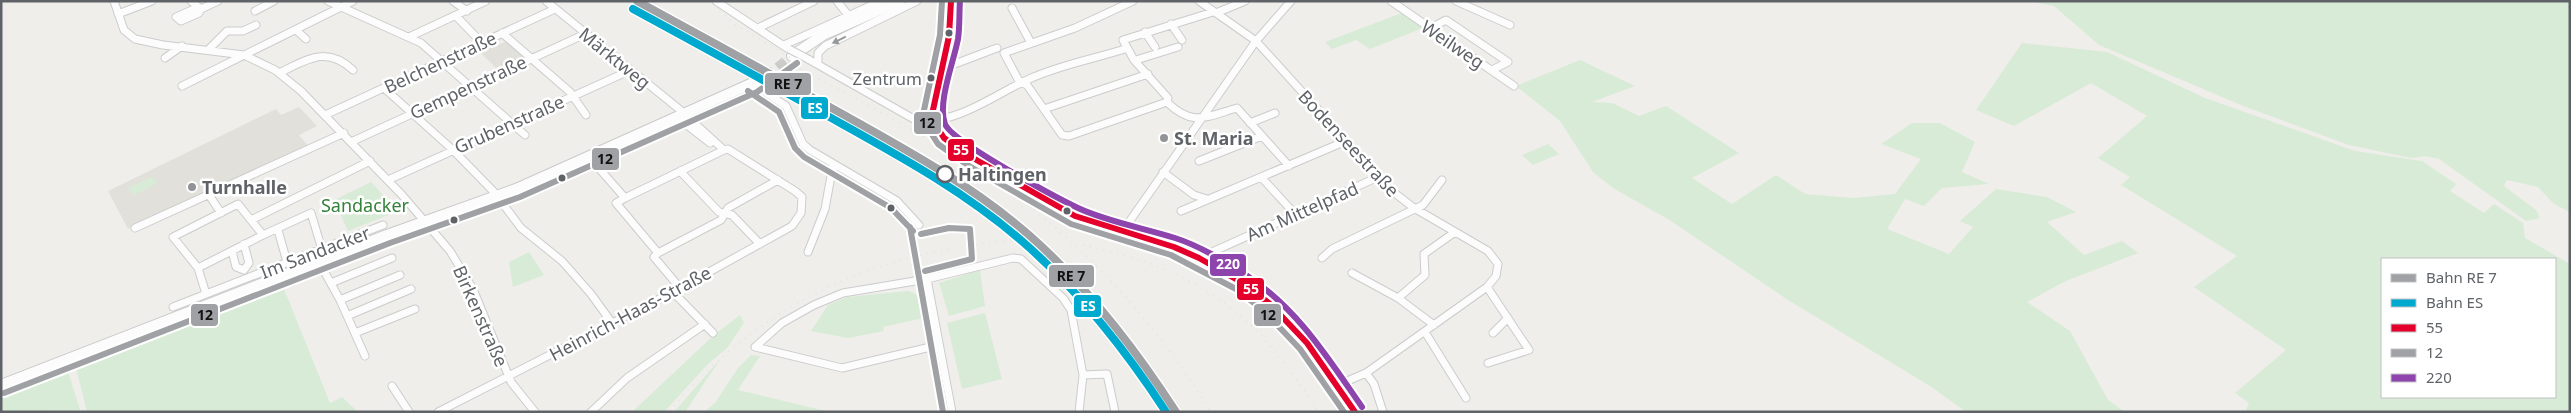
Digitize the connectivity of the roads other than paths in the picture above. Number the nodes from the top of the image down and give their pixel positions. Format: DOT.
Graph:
graph roads {
  1 [pos="114,1"];
  2 [pos="152,1"];
  3 [pos="191,1"];
  4 [pos="218,1"];
  5 [pos="274,1"];
  6 [pos="328,1"];
  7 [pos="353,1"];
  8 [pos="453,1"];
  9 [pos="486,1"];
  10 [pos="546,1"];
  11 [pos="716,1"];
  12 [pos="814,1"];
  13 [pos="837,1"];
  14 [pos="881,1"];
  15 [pos="900,1"];
  16 [pos="917,1"];
  17 [pos="952,1"];
  18 [pos="1133,1"];
  19 [pos="1199,1"];
  20 [pos="1245,1"];
  21 [pos="1290,1"];
  22 [pos="1391,1"];
  23 [pos="1456,1"];
  24 [pos="341,8"];
  25 [pos="1012,8"];
  26 [pos="555,9"];
  27 [pos="255,11"];
  28 [pos="467,11"];
  29 [pos="1215,12"];
  30 [pos="118,14"];
  31 [pos="848,15"];
  32 [pos="456,16"];
  33 [pos="1171,24"];
  34 [pos="256,25"];
  35 [pos="1510,26"];
  36 [pos="758,28"];
  37 [pos="1429,29"];
  38 [pos="296,30"];
  39 [pos="1145,32"];
  40 [pos="502,33"];
  41 [pos="586,34"];
  42 [pos="409,38"];
  43 [pos="306,39"];
  44 [pos="1182,40"];
  45 [pos="1256,41"];
  46 [pos="481,42"];
  47 [pos="1031,43"];
  48 [pos="182,46"];
  49 [pos="1155,47"];
  50 [pos="1178,47"];
  51 [pos="210,48"];
  52 [pos="997,48"];
  53 [pos="1125,49"];
  54 [pos="788,50"];
  55 [pos="244,55"];
  56 [pos="165,58"];
  57 [pos="532,58"];
  58 [pos="443,60"];
  59 [pos="1136,60"];
  60 [pos="818,64"];
  61 [pos="944,65"];
  62 [pos="353,70"];
  63 [pos="631,70"];
  64 [pos="1492,70"];
  65 [pos="279,73"];
  66 [pos="1148,74"];
  67 [pos="766,77"];
  68 [pos="1023,83"];
  69 [pos="753,84"];
  70 [pos="182,86"];
  71 [pos="470,86"];
  72 [pos="1514,86"];
  73 [pos="384,88"];
  74 [pos="572,96"];
  75 [pos="1167,102"];
  76 [pos="1044,110"];
  77 [pos="412,112"];
  78 [pos="1275,113"];
  79 [pos="586,114"];
  80 [pos="325,115"];
  81 [pos="683,118"];
  82 [pos="1199,119"];
  83 [pos="935,122"];
  84 [pos="510,123"];
  85 [pos="1250,123"];
  86 [pos="344,134"];
  87 [pos="525,134"];
  88 [pos="1262,136"];
  89 [pos="351,142"];
  90 [pos="1346,142"];
  91 [pos="452,150"];
  92 [pos="724,150"];
  93 [pos="589,157"];
  94 [pos="370,161"];
  95 [pos="1199,161"];
  96 [pos="833,165"];
  97 [pos="1289,166"];
  98 [pos="680,171"];
  99 [pos="1163,172"];
  100 [pos="1378,177"];
  101 [pos="1262,178"];
  102 [pos="388,180"];
  103 [pos="778,180"];
  104 [pos="1442,180"];
  105 [pos="209,195"];
  106 [pos="497,196"];
  107 [pos="802,197"];
  108 [pos="625,198"];
  109 [pos="1209,199"];
  110 [pos="1414,208"];
  111 [pos="1181,211"];
  112 [pos="221,213"];
  113 [pos="725,213"];
  114 [pos="1295,214"];
  115 [pos="251,220"];
  116 [pos="426,222"];
  117 [pos="383,225"];
  118 [pos="919,225"];
  119 [pos="135,228"];
  120 [pos="278,230"];
  121 [pos="1122,232"];
  122 [pos="1455,232"];
  123 [pos="263,235"];
  124 [pos="244,244"];
  125 [pos="760,244"];
  126 [pos="232,250"];
  127 [pos="808,252"];
  128 [pos="658,253"];
  129 [pos="322,256"];
  130 [pos="392,258"];
  131 [pos="1199,258"];
  132 [pos="1322,258"];
  133 [pos="288,262"];
  134 [pos="198,268"];
  135 [pos="244,270"];
  136 [pos="1352,273"];
  137 [pos="400,275"];
  138 [pos="927,279"];
  139 [pos="248,283"];
  140 [pos="331,283"];
  141 [pos="1487,287"];
  142 [pos="411,289"];
  143 [pos="677,290"];
  144 [pos="206,294"];
  145 [pos="1398,298"];
  146 [pos="340,300"];
  147 [pos="173,307"];
  148 [pos="415,309"];
  149 [pos="347,316"];
  150 [pos="1508,318"];
  151 [pos="612,323"];
  152 [pos="705,324"];
  153 [pos="1434,326"];
  154 [pos="1425,332"];
  155 [pos="355,333"];
  156 [pos="713,333"];
  157 [pos="1493,333"];
  158 [pos="940,345"];
  159 [pos="365,356"];
  160 [pos="1488,362"];
  161 [pos="1366,373"];
  162 [pos="1083,375"];
  163 [pos="508,376"];
  164 [pos="1,385"];
  165 [pos="1338,385"];
  166 [pos="392,386"];
  167 [pos="1466,398"];
  168 [pos="409,412"];
  169 [pos="438,412"];
  170 [pos="535,412"];
  171 [pos="592,412"];
  172 [pos="952,412"];
  173 [pos="1079,412"];
  174 [pos="1115,412"];
  175 [pos="1355,412"];
  176 [pos="1383,412"];
  1 -- 30 [label="street, Birkenstraße"];
  2 -- 30 [label="street"];
  3 -- 4 [label="street"];
  5 -- 27 [label="street"];
  6 -- 24 [label="street"];
  7 -- 24 [label="street"];
  8 -- 28 [label="street"];
  9 -- 28 [label="street"];
  10 -- 26 [label="street, Märktweg"];
  11 -- 36 [label="street"];
  12 -- 36 [label="street"];
  13 -- 31 [label="street"];
  14 -- 31 [label="street"];
  15 -- 54 [label="street"];
  16 -- 60 [label="street, one-way"];
  17 -- 61 [label="main road"];
  18 -- 47 [label="street"];
  19 -- 29 [label="street, Bodenseestraße"];
  20 -- 29 [label="street"];
  21 -- 45 [label="street"];
  22 -- 37 [label="street, Weilweg"];
  23 -- 35 [label="street"];
  24 -- 38 [label="street"];
  24 -- 42 [label="street"];
  25 -- 47 [label="street"];
  26 -- 40 [label="street, Belchenstraße"];
  26 -- 41 [label="street, Märktweg"];
  28 -- 32 [label="street"];
  29 -- 33 [label="street"];
  29 -- 45 [label="street, Bodenseestraße"];
  30 -- 48 [label="street, Birkenstraße"];
  31 -- 54 [label="street"];
  32 -- 42 [label="street"];
  32 -- 46 [label="street"];
  33 -- 39 [label="street"];
  33 -- 44 [label="street"];
  34 -- 51 [label="street"];
  36 -- 54 [label="street"];
  37 -- 64 [label="street, Weilweg"];
  37 -- 64 [label="street"];
  38 -- 43 [label="street"];
  38 -- 55 [label="street"];
  39 -- 49 [label="street"];
  39 -- 53 [label="street"];
  40 -- 46 [label="street, Belchenstraße"];
  40 -- 57 [label="street"];
  41 -- 57 [label="street, Gempenstraße"];
  41 -- 63 [label="street, Märktweg"];
  42 -- 58 [label="street"];
  45 -- 82 [label="street"];
  45 -- 90 [label="street, Bodenseestraße"];
  46 -- 58 [label="street, Belchenstraße"];
  47 -- 68 [label="street"];
  48 -- 51 [label="street, Birkenstraße"];
  48 -- 56 [label="street"];
  50 -- 59 [label="street"];
  51 -- 55 [label="street, Birkenstraße"];
  52 -- 61 [label="street"];
  53 -- 59 [label="street"];
  53 -- 68 [label="street"];
  54 -- 60 [label="street, bridge"];
  55 -- 65 [label="street, Birkenstraße"];
  55 -- 70 [label="street"];
  57 -- 71 [label="street, Gempenstraße"];
  57 -- 74 [label="street"];
  58 -- 71 [label="street"];
  58 -- 73 [label="street, Belchenstraße"];
  59 -- 66 [label="street"];
  60 -- 83 [label="street"];
  61 -- 83 [label="main road"];
  62 -- 65 [label="street"];
  63 -- 74 [label="street, Grubenstraße"];
  63 -- 81 [label="street, Märktweg"];
  64 -- 72 [label="street, Weilweg"];
  65 -- 80 [label="street, Birkenstraße"];
  66 -- 75 [label="street"];
  66 -- 76 [label="street"];
  67 -- 69 [label="street"];
  68 -- 76 [label="street"];
  68 -- 83 [label="street"];
  69 -- 81 [label="street"];
  69 -- 96 [label="street"];
  71 -- 77 [label="street, Gempenstraße"];
  71 -- 84 [label="street"];
  73 -- 77 [label="street"];
  73 -- 80 [label="street, Belchenstraße"];
  74 -- 79 [label="street"];
  74 -- 84 [label="street, Grubenstraße"];
  75 -- 76 [label="street"];
  75 -- 82 [label="street"];
  77 -- 89 [label="street, Gempenstraße"];
  77 -- 91 [label="street"];
  78 -- 85 [label="street"];
  80 -- 86 [label="street, Birkenstraße"];
  81 -- 92 [label="street, Märktweg"];
  81 -- 93 [label="street"];
  82 -- 85 [label="street"];
  82 -- 99 [label="street"];
  83 -- 121 [label="main road"];
  84 -- 87 [label="street"];
  84 -- 91 [label="street, Grubenstraße"];
  85 -- 88 [label="street"];
  86 -- 89 [label="street, Birkenstraße"];
  86 -- 105 [label="street"];
  88 -- 95 [label="street"];
  88 -- 97 [label="street"];
  89 -- 94 [label="street, Birkenstraße"];
  90 -- 97 [label="street"];
  90 -- 100 [label="street, Bodenseestraße"];
  91 -- 102 [label="street, Grubenstraße"];
  91 -- 106 [label="street"];
  92 -- 98 [label="street"];
  92 -- 103 [label="street, Märktweg"];
  93 -- 106 [label="street"];
  93 -- 108 [label="street"];
  94 -- 102 [label="street, Birkenstraße"];
  94 -- 115 [label="street"];
  96 -- 118 [label="street"];
  96 -- 127 [label="street"];
  97 -- 101 [label="street"];
  98 -- 108 [label="street"];
  98 -- 113 [label="street"];
  99 -- 109 [label="street"];
  99 -- 121 [label="street"];
  100 -- 110 [label="street, Bodenseestraße"];
  100 -- 114 [label="street, Am Mittelpfad"];
  101 -- 109 [label="street"];
  101 -- 114 [label="street"];
  102 -- 116 [label="street, Birkenstraße"];
  103 -- 107 [label="street, Märktweg"];
  103 -- 113 [label="street"];
  104 -- 110 [label="street"];
  105 -- 112 [label="street"];
  105 -- 119 [label="street"];
  106 -- 116 [label="street"];
  106 -- 151 [label="street"];
  107 -- 125 [label="street, Heinrich-Haas-Straße"];
  108 -- 128 [label="street"];
  109 -- 111 [label="street"];
  110 -- 122 [label="street, Bodenseestraße"];
  110 -- 132 [label="street"];
  112 -- 115 [label="street, Im Sandacker"];
  112 -- 134 [label="street, Im Sandacker"];
  113 -- 125 [label="street"];
  113 -- 128 [label="street"];
  114 -- 131 [label="street, Am Mittelpfad"];
  115 -- 123 [label="street, Im Sandacker"];
  116 -- 129 [label="street"];
  116 -- 163 [label="street, Birkenstraße"];
  117 -- 129 [label="street, Im Sandacker"];
  120 -- 123 [label="street"];
  120 -- 129 [label="street"];
  120 -- 133 [label="street"];
  121 -- 131 [label="main road"];
  122 -- 141 [label="street, Bodenseestraße"];
  122 -- 145 [label="street"];
  123 -- 124 [label="street, Im Sandacker"];
  124 -- 126 [label="street, Im Sandacker"];
  124 -- 135 [label="street, Im Sandacker"];
  125 -- 143 [label="street, Heinrich-Haas-Straße"];
  126 -- 134 [label="street, Im Sandacker"];
  126 -- 135 [label="street, Im Sandacker"];
  128 -- 143 [label="street"];
  129 -- 133 [label="street, Im Sandacker"];
  129 -- 139 [label="street"];
  129 -- 140 [label="street"];
  130 -- 140 [label="street"];
  131 -- 165 [label="main road"];
  133 -- 139 [label="street, Im Sandacker"];
  134 -- 144 [label="street"];
  135 -- 139 [label="street, Im Sandacker"];
  136 -- 145 [label="street"];
  137 -- 146 [label="street"];
  138 -- 158 [label="street"];
  138 -- 158 [label="street"];
  138 -- 162 [label="street"];
  139 -- 144 [label="street"];
  139 -- 164 [label="street"];
  140 -- 146 [label="street"];
  141 -- 150 [label="street"];
  141 -- 153 [label="street"];
  142 -- 149 [label="street"];
  143 -- 151 [label="street, Heinrich-Haas-Straße"];
  143 -- 152 [label="street"];
  144 -- 147 [label="street"];
  145 -- 153 [label="street"];
  146 -- 149 [label="street"];
  148 -- 155 [label="street"];
  149 -- 155 [label="street"];
  150 -- 157 [label="street"];
  150 -- 160 [label="street"];
  151 -- 163 [label="street, Heinrich-Haas-Straße"];
  152 -- 156 [label="street"];
  152 -- 171 [label="street"];
  153 -- 154 [label="street"];
  154 -- 161 [label="street"];
  154 -- 167 [label="street"];
  155 -- 159 [label="street"];
  158 -- 172 [label="street"];
  161 -- 165 [label="street"];
  161 -- 176 [label="street"];
  162 -- 173 [label="street"];
  162 -- 174 [label="street"];
  163 -- 169 [label="street, Heinrich-Haas-Straße"];
  163 -- 170 [label="street, Birkenstraße"];
  165 -- 175 [label="main road"];
  166 -- 168 [label="street"];
}
